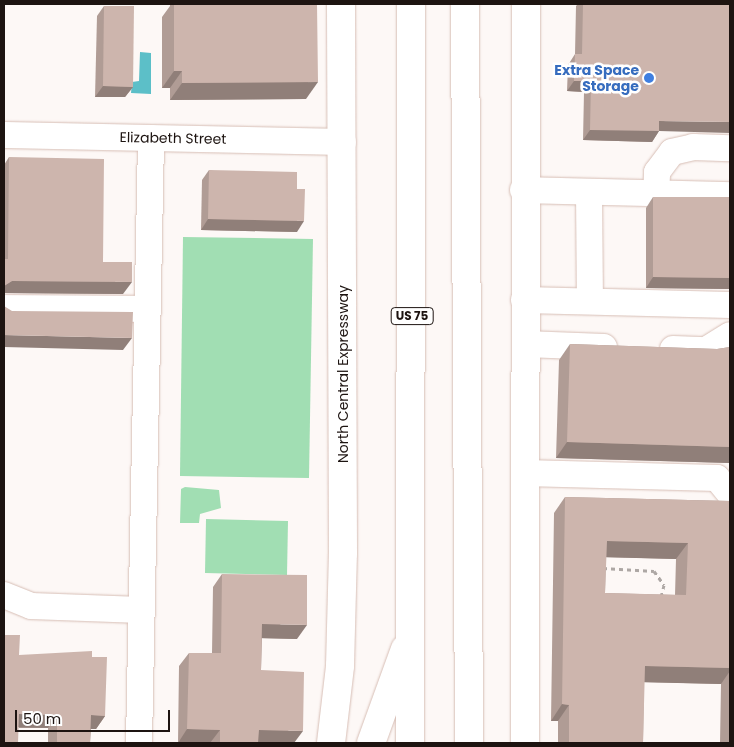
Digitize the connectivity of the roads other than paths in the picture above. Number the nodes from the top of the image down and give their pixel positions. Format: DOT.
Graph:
graph roads {
  1 [pos="341,4"];
  2 [pos="411,4"];
  3 [pos="465,4"];
  4 [pos="526,4"];
  5 [pos="4,135"];
  6 [pos="151,138"];
  7 [pos="343,142"];
  8 [pos="730,148"];
  9 [pos="523,190"];
  10 [pos="590,192"];
  11 [pos="656,194"];
  12 [pos="730,195"];
  13 [pos="524,300"];
  14 [pos="590,301"];
  15 [pos="730,305"];
  16 [pos="4,308"];
  17 [pos="148,309"];
  18 [pos="730,335"];
  19 [pos="525,344"];
  20 [pos="524,473"];
  21 [pos="730,494"];
  22 [pos="4,595"];
  23 [pos="141,610"];
  24 [pos="412,629"];
  25 [pos="470,699"];
  26 [pos="139,743"];
  27 [pos="331,743"];
  28 [pos="371,743"];
  29 [pos="410,743"];
  30 [pos="469,743"];
  31 [pos="486,743"];
  32 [pos="525,743"];
  1 -- 7 [label="main road, North Central Expressway"];
  2 -- 24 [label="main road, US 75"];
  3 -- 25 [label="main road"];
  4 -- 9 [label="main road"];
  5 -- 6 [label="street, Elizabeth Street"];
  6 -- 7 [label="street, Elizabeth Street"];
  6 -- 17 [label="street"];
  7 -- 27 [label="main road, North Central Expressway"];
  8 -- 11 [label="street"];
  9 -- 10 [label="street"];
  9 -- 13 [label="main road"];
  10 -- 11 [label="street"];
  10 -- 14 [label="street"];
  11 -- 12 [label="street"];
  13 -- 14 [label="street"];
  13 -- 19 [label="main road"];
  14 -- 15 [label="street"];
  16 -- 17 [label="street"];
  17 -- 23 [label="street"];
  18 -- 19 [label="street"];
  19 -- 20 [label="main road"];
  20 -- 21 [label="street"];
  20 -- 32 [label="main road"];
  22 -- 23 [label="street"];
  23 -- 26 [label="street"];
  24 -- 28 [label="main road"];
  24 -- 29 [label="main road, US 75"];
  25 -- 30 [label="main road"];
  25 -- 31 [label="main road"];
}
